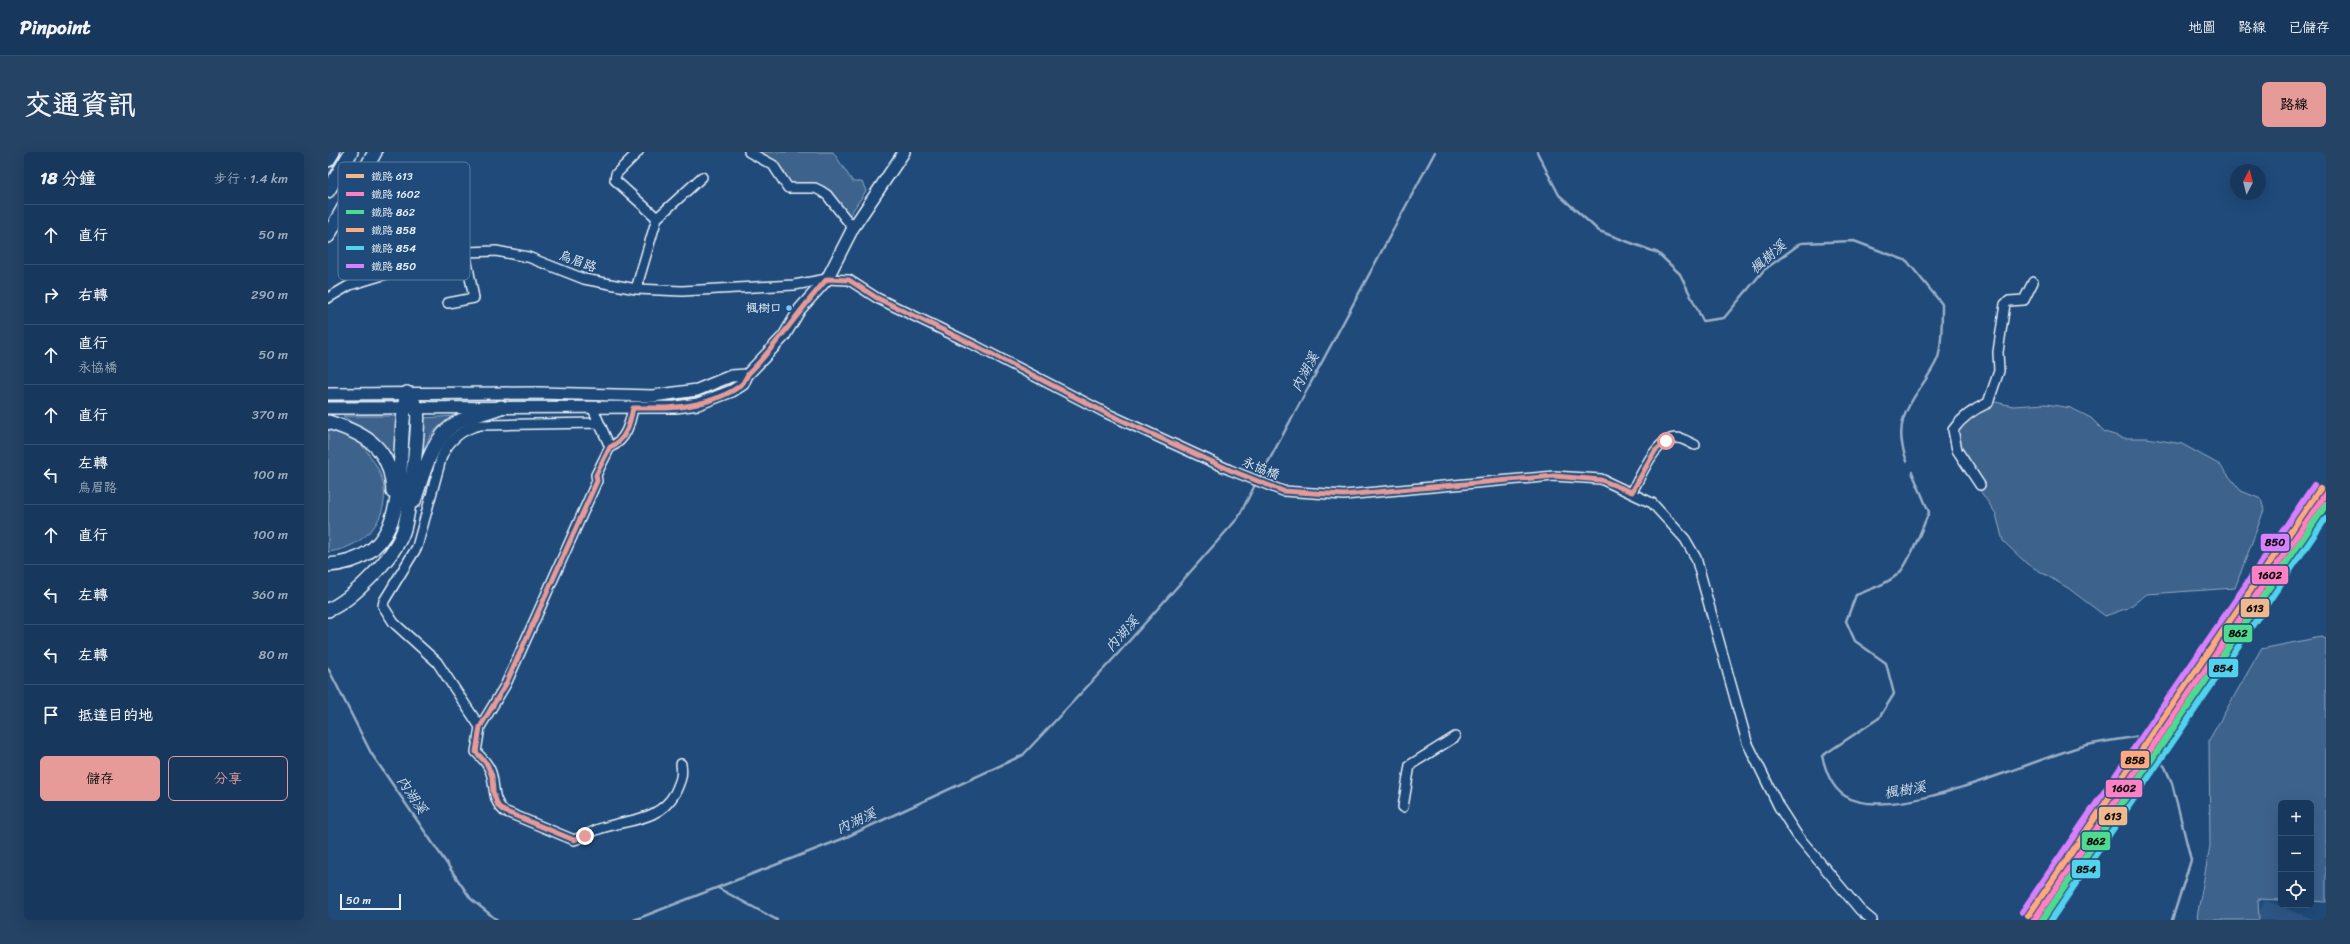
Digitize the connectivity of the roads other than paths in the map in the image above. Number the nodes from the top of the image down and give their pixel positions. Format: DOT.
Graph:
graph roads {
  1 [pos="333,152"];
  2 [pos="351,152"];
  3 [pos="375,152"];
  4 [pos="638,152"];
  5 [pos="749,152"];
  6 [pos="904,152"];
  7 [pos="328,160"];
  8 [pos="345,162"];
  9 [pos="369,162"];
  10 [pos="338,174"];
  11 [pos="702,177"];
  12 [pos="328,191"];
  13 [pos="338,218"];
  14 [pos="657,218"];
  15 [pos="853,228"];
  16 [pos="328,236"];
  17 [pos="470,252"];
  18 [pos="470,278"];
  19 [pos="827,279"];
  20 [pos="367,280"];
  21 [pos="2033,282"];
  22 [pos="636,289"];
  23 [pos="328,298"];
  24 [pos="448,302"];
  25 [pos="747,375"];
  26 [pos="407,393"];
  27 [pos="328,394"];
  28 [pos="501,407"];
  29 [pos="328,408"];
  30 [pos="417,408"];
  31 [pos="633,408"];
  32 [pos="403,409"];
  33 [pos="593,409"];
  34 [pos="328,422"];
  35 [pos="599,422"];
  36 [pos="1695,446"];
  37 [pos="610,447"];
  38 [pos="1980,485"];
  39 [pos="1632,492"];
  40 [pos="388,531"];
  41 [pos="403,533"];
  42 [pos="328,565"];
  43 [pos="328,610"];
  44 [pos="480,727"];
  45 [pos="1455,737"];
  46 [pos="681,764"];
  47 [pos="1403,807"];
  48 [pos="1872,920"];
  1 -- 7 [label="highway"];
  2 -- 8 [label="highway"];
  3 -- 9 [label="highway"];
  4 -- 14 [label="street"];
  5 -- 15 [label="street"];
  6 -- 15 [label="main road"];
  10 -- 12 [label="highway"];
  11 -- 14 [label="street"];
  13 -- 16 [label="highway"];
  14 -- 22 [label="street"];
  15 -- 19 [label="main road"];
  17 -- 22 [label="street, 烏眉路"];
  18 -- 24 [label="street"];
  19 -- 22 [label="street, 烏眉路"];
  19 -- 25 [label="main road"];
  19 -- 39 [label="street, 永協橋"];
  20 -- 23 [label="street, 烏眉路"];
  21 -- 38 [label="street"];
  25 -- 26 [label="main road"];
  25 -- 31 [label="main road"];
  26 -- 27 [label="main road"];
  26 -- 30 [label="highway"];
  26 -- 32 [label="highway"];
  28 -- 30 [label="main road"];
  28 -- 33 [label="main road"];
  28 -- 41 [label="highway"];
  29 -- 32 [label="main road"];
  30 -- 32 [label="main road"];
  30 -- 41 [label="highway"];
  31 -- 33 [label="main road"];
  31 -- 37 [label="street"];
  32 -- 40 [label="highway"];
  33 -- 35 [label="street"];
  34 -- 40 [label="highway"];
  35 -- 37 [label="street"];
  35 -- 44 [label="street"];
  36 -- 39 [label="street"];
  37 -- 44 [label="street"];
  39 -- 48 [label="street, 永協橋"];
  40 -- 42 [label="highway"];
  41 -- 43 [label="highway"];
  44 -- 46 [label="street"];
  45 -- 47 [label="street"];
}
